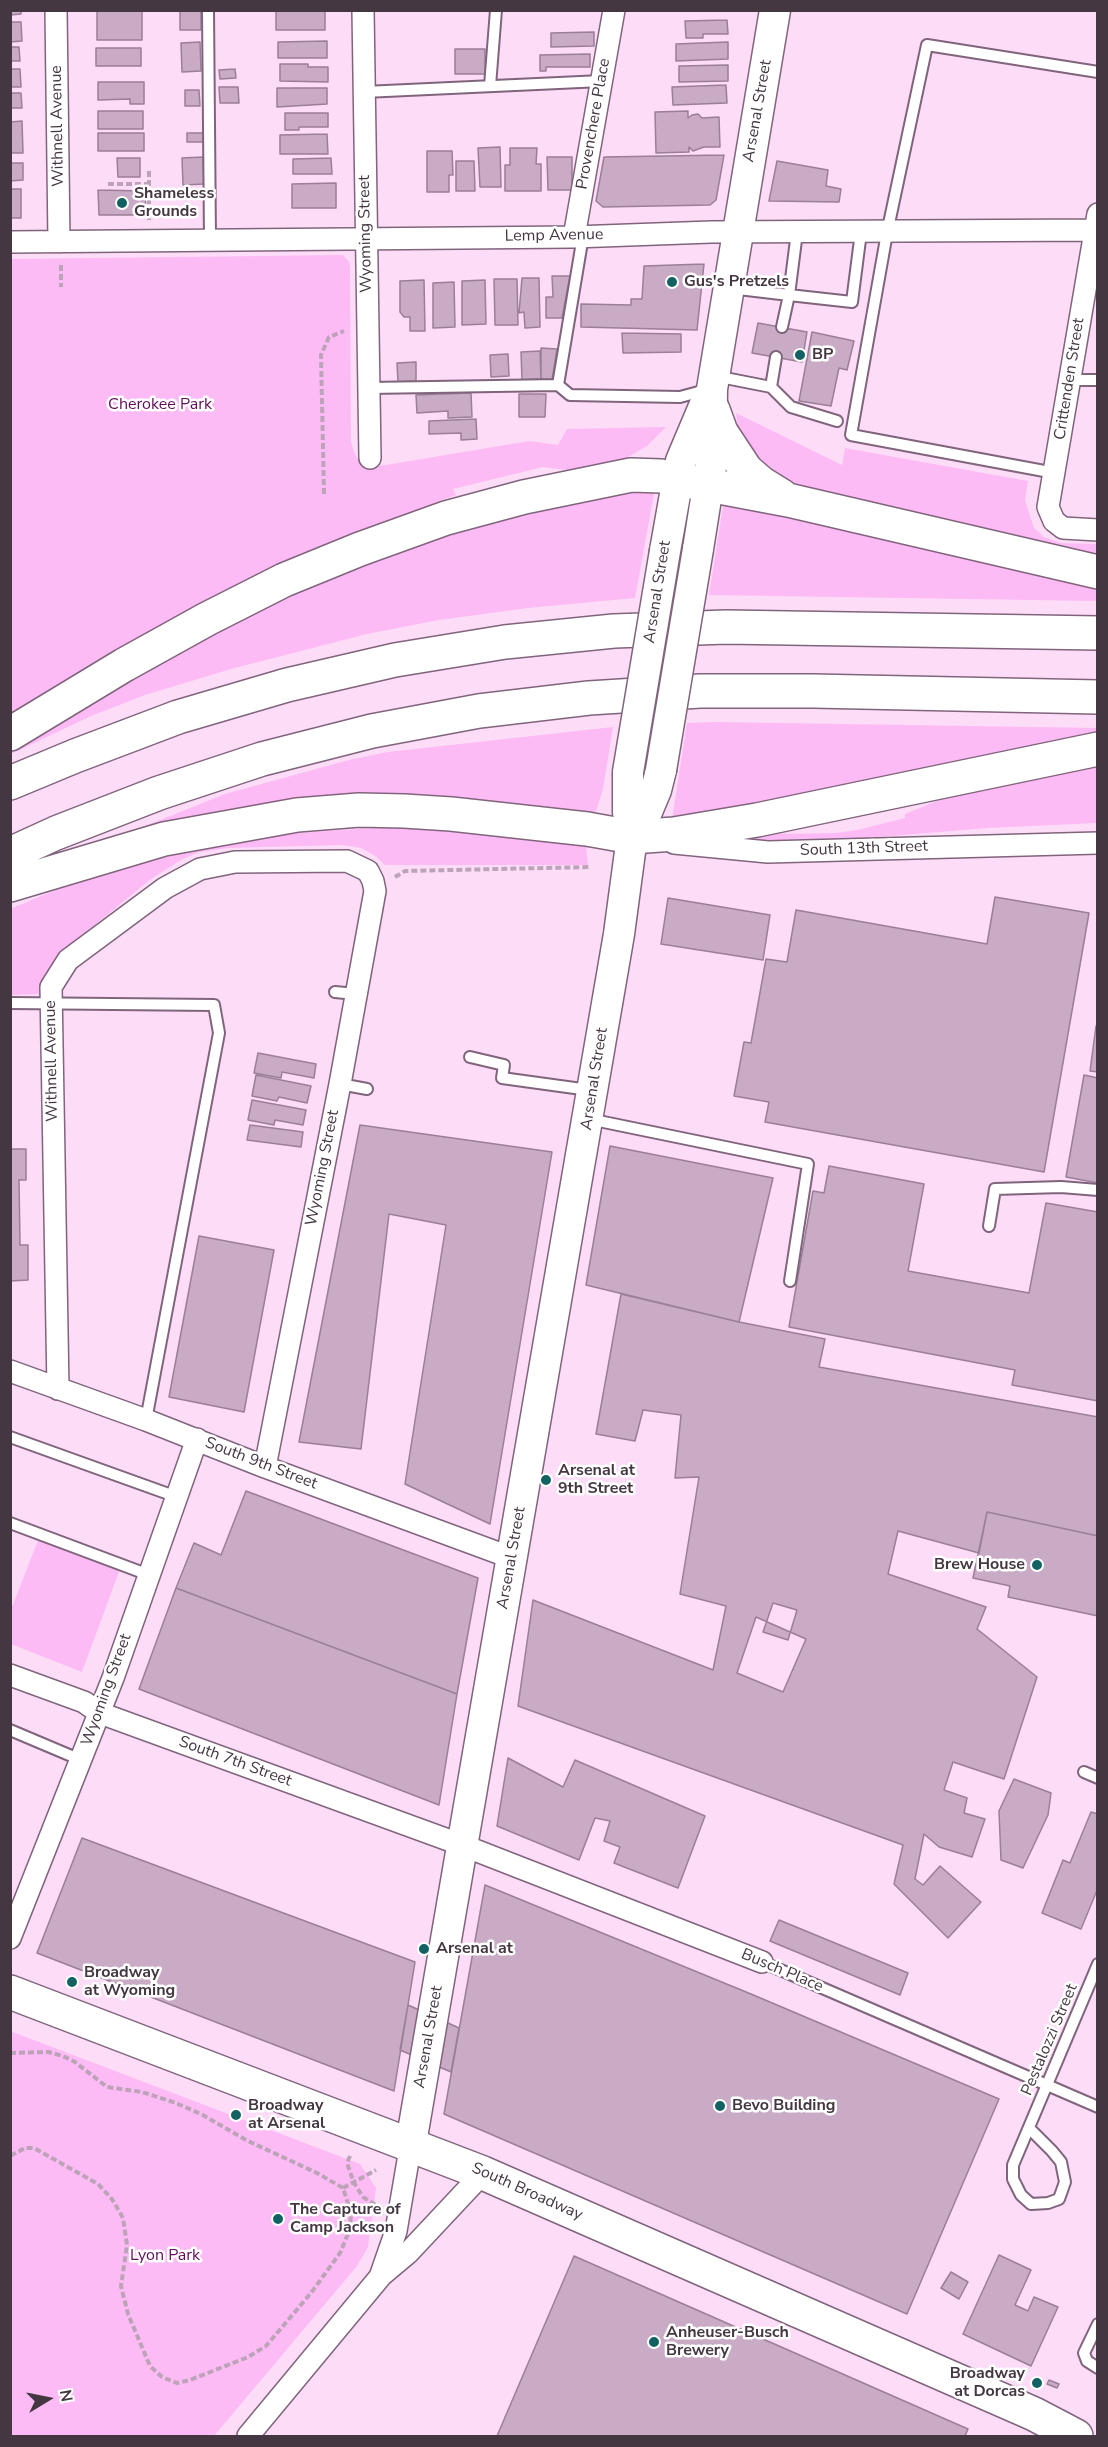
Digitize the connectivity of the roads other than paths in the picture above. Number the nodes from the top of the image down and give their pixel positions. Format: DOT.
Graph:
graph roads {
  1 [pos="56,10"];
  2 [pos="208,10"];
  3 [pos="363,10"];
  4 [pos="496,10"];
  5 [pos="614,10"];
  6 [pos="775,10"];
  7 [pos="1098,72"];
  8 [pos="602,81"];
  9 [pos="490,86"];
  10 [pos="364,92"];
  11 [pos="1097,225"];
  12 [pos="738,232"];
  13 [pos="797,232"];
  14 [pos="861,232"];
  15 [pos="887,233"];
  16 [pos="579,236"];
  17 [pos="367,238"];
  18 [pos="210,240"];
  19 [pos="59,242"];
  20 [pos="10,243"];
  21 [pos="730,288"];
  22 [pos="789,295"];
  23 [pos="782,327"];
  24 [pos="776,357"];
  25 [pos="1071,380"];
  26 [pos="1098,380"];
  27 [pos="558,386"];
  28 [pos="771,387"];
  29 [pos="369,388"];
  30 [pos="713,392"];
  31 [pos="837,421"];
  32 [pos="370,458"];
  33 [pos="1055,473"];
  34 [pos="677,479"];
  35 [pos="709,485"];
  36 [pos="788,500"];
  37 [pos="1098,530"];
  38 [pos="1098,572"];
  39 [pos="1098,633"];
  40 [pos="1098,697"];
  41 [pos="10,734"];
  42 [pos="1098,749"];
  43 [pos="10,783"];
  44 [pos="632,837"];
  45 [pos="1098,843"];
  46 [pos="10,854"];
  47 [pos="368,871"];
  48 [pos="10,885"];
  49 [pos="335,992"];
  50 [pos="356,994"];
  51 [pos="52,1002"];
  52 [pos="10,1003"];
  53 [pos="470,1057"];
  54 [pos="340,1084"];
  55 [pos="368,1089"];
  56 [pos="591,1105"];
  57 [pos="1098,1190"];
  58 [pos="989,1227"];
  59 [pos="790,1281"];
  60 [pos="10,1371"];
  61 [pos="58,1389"];
  62 [pos="146,1419"];
  63 [pos="10,1437"];
  64 [pos="197,1439"];
  65 [pos="265,1467"];
  66 [pos="177,1497"];
  67 [pos="10,1523"];
  68 [pos="512,1558"];
  69 [pos="149,1575"];
  70 [pos="10,1675"];
  71 [pos="100,1713"];
  72 [pos="10,1730"];
  73 [pos="81,1760"];
  74 [pos="1084,1773"];
  75 [pos="1098,1778"];
  76 [pos="462,1845"];
  77 [pos="10,1938"];
  78 [pos="762,1962"];
  79 [pos="1098,1964"];
  80 [pos="10,1992"];
  81 [pos="1047,2086"];
  82 [pos="1098,2107"];
  83 [pos="1029,2128"];
  84 [pos="411,2144"];
  85 [pos="483,2173"];
  86 [pos="380,2277"];
  87 [pos="1098,2324"];
  88 [pos="1098,2368"];
  89 [pos="1034,2414"];
  90 [pos="1098,2433"];
  91 [pos="248,2436"];
  92 [pos="1076,2436"];
  1 -- 19 [label="street, Withnell Avenue"];
  2 -- 18 [label="lane"];
  3 -- 10 [label="street, Wyoming Street"];
  4 -- 9 [label="lane"];
  5 -- 8 [label="street, Provenchere Place"];
  6 -- 12 [label="main road, Arsenal Street"];
  7 -- 15 [label="lane"];
  8 -- 9 [label="lane"];
  8 -- 16 [label="street, Provenchere Place"];
  9 -- 10 [label="lane"];
  10 -- 17 [label="street, Wyoming Street"];
  11 -- 15 [label="street, Lemp Avenue"];
  11 -- 25 [label="street, Crittenden Street"];
  12 -- 13 [label="street, Lemp Avenue"];
  12 -- 16 [label="street, Lemp Avenue"];
  12 -- 21 [label="main road, Arsenal Street"];
  13 -- 14 [label="street, Lemp Avenue"];
  13 -- 22 [label="lane"];
  14 -- 15 [label="street, Lemp Avenue"];
  14 -- 22 [label="lane"];
  15 -- 33 [label="lane"];
  16 -- 17 [label="street, Lemp Avenue"];
  16 -- 27 [label="lane"];
  17 -- 18 [label="street, Lemp Avenue"];
  17 -- 29 [label="street, Wyoming Street"];
  18 -- 19 [label="street, Lemp Avenue"];
  19 -- 20 [label="street, Lemp Avenue"];
  21 -- 22 [label="lane"];
  21 -- 30 [label="main road, Arsenal Street"];
  22 -- 23 [label="lane"];
  24 -- 28 [label="lane"];
  25 -- 26 [label="lane"];
  25 -- 33 [label="street, Crittenden Street"];
  27 -- 29 [label="lane"];
  27 -- 30 [label="lane"];
  28 -- 30 [label="lane"];
  28 -- 31 [label="lane"];
  29 -- 32 [label="street, Wyoming Street"];
  30 -- 34 [label="main road, Arsenal Street"];
  30 -- 35 [label="main road, Arsenal Street"];
  30 -- 36 [label="main road"];
  33 -- 37 [label="street, Crittenden Street"];
  34 -- 35 [label="main road"];
  34 -- 41 [label="main road"];
  34 -- 44 [label="main road, Arsenal Street, bridge"];
  35 -- 36 [label="main road"];
  35 -- 44 [label="main road, Arsenal Street, bridge"];
  36 -- 38 [label="main road"];
  39 -- 43 [label="main road"];
  40 -- 46 [label="main road"];
  42 -- 44 [label="main road"];
  44 -- 45 [label="street, South 13th Street"];
  44 -- 48 [label="main road"];
  44 -- 56 [label="main road, Arsenal Street"];
  47 -- 50 [label="street, Wyoming Street"];
  47 -- 51 [label="street, Withnell Avenue"];
  49 -- 50 [label="lane"];
  50 -- 54 [label="street, Wyoming Street"];
  51 -- 52 [label="lane"];
  51 -- 61 [label="street, Withnell Avenue"];
  51 -- 62 [label="lane"];
  53 -- 56 [label="lane"];
  54 -- 55 [label="lane"];
  54 -- 65 [label="street, Wyoming Street"];
  56 -- 59 [label="lane"];
  56 -- 68 [label="main road, Arsenal Street"];
  57 -- 58 [label="lane"];
  60 -- 61 [label="street, South 9th Street"];
  61 -- 62 [label="street, South 9th Street"];
  62 -- 64 [label="street, South 9th Street"];
  63 -- 66 [label="lane"];
  64 -- 65 [label="street, South 9th Street"];
  64 -- 66 [label="street, Wyoming Street"];
  65 -- 68 [label="street, South 9th Street"];
  66 -- 69 [label="street, Wyoming Street"];
  67 -- 69 [label="lane"];
  68 -- 76 [label="main road, Arsenal Street"];
  69 -- 71 [label="street, Wyoming Street"];
  70 -- 71 [label="street, South 7th Street"];
  71 -- 73 [label="street, Wyoming Street"];
  71 -- 76 [label="street, South 7th Street"];
  72 -- 73 [label="lane"];
  73 -- 77 [label="street, Wyoming Street"];
  74 -- 75 [label="lane"];
  76 -- 78 [label="street, Busch Place"];
  76 -- 84 [label="main road, Arsenal Street"];
  78 -- 81 [label="lane, Busch Place"];
  79 -- 81 [label="lane, Pestalozzi Street"];
  80 -- 84 [label="main road, South Broadway"];
  81 -- 82 [label="lane, Busch Place"];
  81 -- 83 [label="lane, Pestalozzi Street"];
  83 -- 83 [label="lane, Pestalozzi Street"];
  84 -- 85 [label="main road, South Broadway"];
  84 -- 86 [label="street, Arsenal Street"];
  85 -- 86 [label="street, Arsenal Street"];
  85 -- 89 [label="main road, South Broadway"];
  86 -- 91 [label="street, Arsenal Street"];
  87 -- 88 [label="lane"];
  89 -- 90 [label="main road, South Broadway"];
  89 -- 92 [label="main road, South Broadway"];
}
